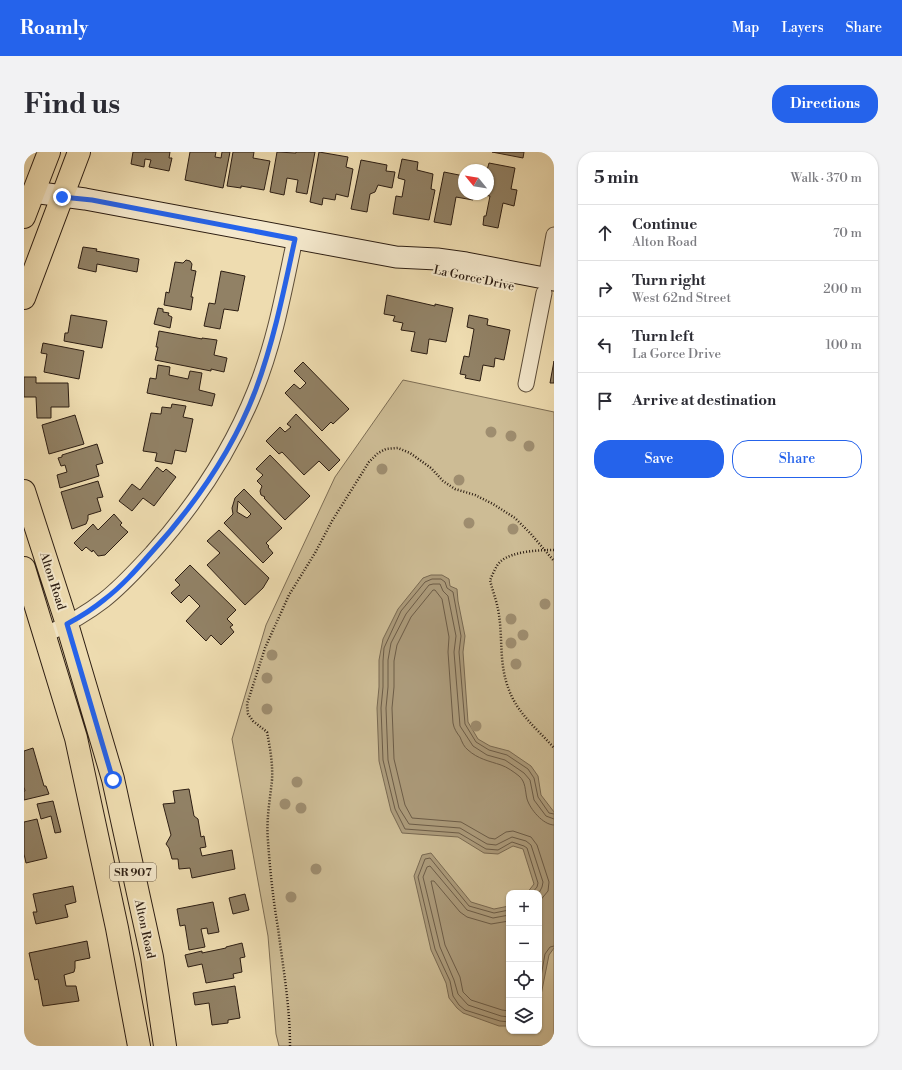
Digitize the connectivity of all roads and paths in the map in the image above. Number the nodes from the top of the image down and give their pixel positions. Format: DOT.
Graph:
graph roads {
  1 [pos="49,152"];
  2 [pos="79,152"];
  3 [pos="29,191"];
  4 [pos="62,197"];
  5 [pos="24,217"];
  6 [pos="554,235"];
  7 [pos="295,239"];
  8 [pos="549,286"];
  9 [pos="24,298"];
  10 [pos="526,384"];
  11 [pos="24,491"];
  12 [pos="545,550"];
  13 [pos="554,550"];
  14 [pos="554,561"];
  15 [pos="24,568"];
  16 [pos="67,624"];
  17 [pos="45,636"];
  18 [pos="554,748"];
  19 [pos="139,1046"];
  20 [pos="165,1046"];
  21 [pos="290,1046"];
  1 -- 3 [label="main road"];
  2 -- 4 [label="main road"];
  3 -- 4 [label="main road, La Gorce Drive"];
  3 -- 5 [label="main road"];
  4 -- 7 [label="main road, La Gorce Drive"];
  4 -- 9 [label="main road"];
  6 -- 8 [label="street"];
  7 -- 8 [label="main road, La Gorce Drive"];
  7 -- 16 [label="street"];
  8 -- 10 [label="street"];
  11 -- 16 [label="main road, Alton Road / SR 907"];
  12 -- 13 [label="path"];
  12 -- 14 [label="path"];
  12 -- 18 [label="path"];
  12 -- 21 [label="path"];
  15 -- 17 [label="main road, Alton Road / SR 907"];
  16 -- 17 [label="street"];
  16 -- 20 [label="main road, Alton Road / SR 907"];
  17 -- 19 [label="main road, Alton Road / SR 907"];
}
